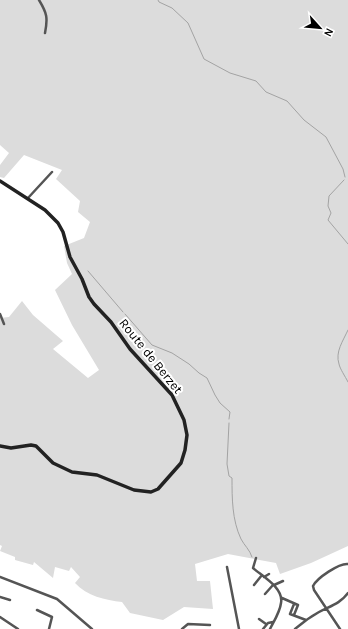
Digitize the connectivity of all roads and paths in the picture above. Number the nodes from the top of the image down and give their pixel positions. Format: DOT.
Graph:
graph roads {
  1 [pos="39,0"];
  2 [pos="45,33"];
  3 [pos="52,172"];
  4 [pos="0,182"];
  5 [pos="28,198"];
  6 [pos="0,314"];
  7 [pos="4,324"];
  8 [pos="0,446"];
  9 [pos="256,558"];
  10 [pos="348,564"];
  11 [pos="227,567"];
  12 [pos="269,574"];
  13 [pos="263,576"];
  14 [pos="0,577"];
  15 [pos="283,581"];
  16 [pos="254,584"];
  17 [pos="273,585"];
  18 [pos="348,593"];
  19 [pos="265,594"];
  20 [pos="0,598"];
  21 [pos="281,598"];
  22 [pos="10,600"];
  23 [pos="294,604"];
  24 [pos="326,609"];
  25 [pos="36,610"];
  26 [pos="294,615"];
  27 [pos="0,617"];
  28 [pos="259,619"];
  29 [pos="306,620"];
  30 [pos="273,622"];
  31 [pos="210,624"];
  32 [pos="266,624"];
  33 [pos="18,629"];
  34 [pos="49,629"];
  35 [pos="92,629"];
  36 [pos="182,629"];
  37 [pos="239,629"];
  38 [pos="263,629"];
  39 [pos="270,629"];
  40 [pos="295,629"];
  41 [pos="340,629"];
  1 -- 2 [label="street"];
  3 -- 5 [label="street"];
  4 -- 5 [label="street, Route de Berzet"];
  5 -- 8 [label="street, Route de Berzet"];
  6 -- 7 [label="street"];
  9 -- 13 [label="street"];
  10 -- 24 [label="street"];
  11 -- 37 [label="street"];
  12 -- 13 [label="street"];
  13 -- 16 [label="street"];
  13 -- 17 [label="street"];
  14 -- 35 [label="street"];
  15 -- 17 [label="street"];
  17 -- 19 [label="street"];
  17 -- 21 [label="street"];
  18 -- 24 [label="street"];
  20 -- 22 [label="street"];
  21 -- 23 [label="street"];
  21 -- 30 [label="street"];
  23 -- 26 [label="street"];
  23 -- 26 [label="street"];
  24 -- 29 [label="street"];
  24 -- 41 [label="street"];
  25 -- 34 [label="street"];
  26 -- 29 [label="street"];
  27 -- 33 [label="street"];
  28 -- 32 [label="street"];
  29 -- 40 [label="street"];
  30 -- 32 [label="street"];
  30 -- 39 [label="street"];
  31 -- 36 [label="street"];
  32 -- 38 [label="street"];
}
